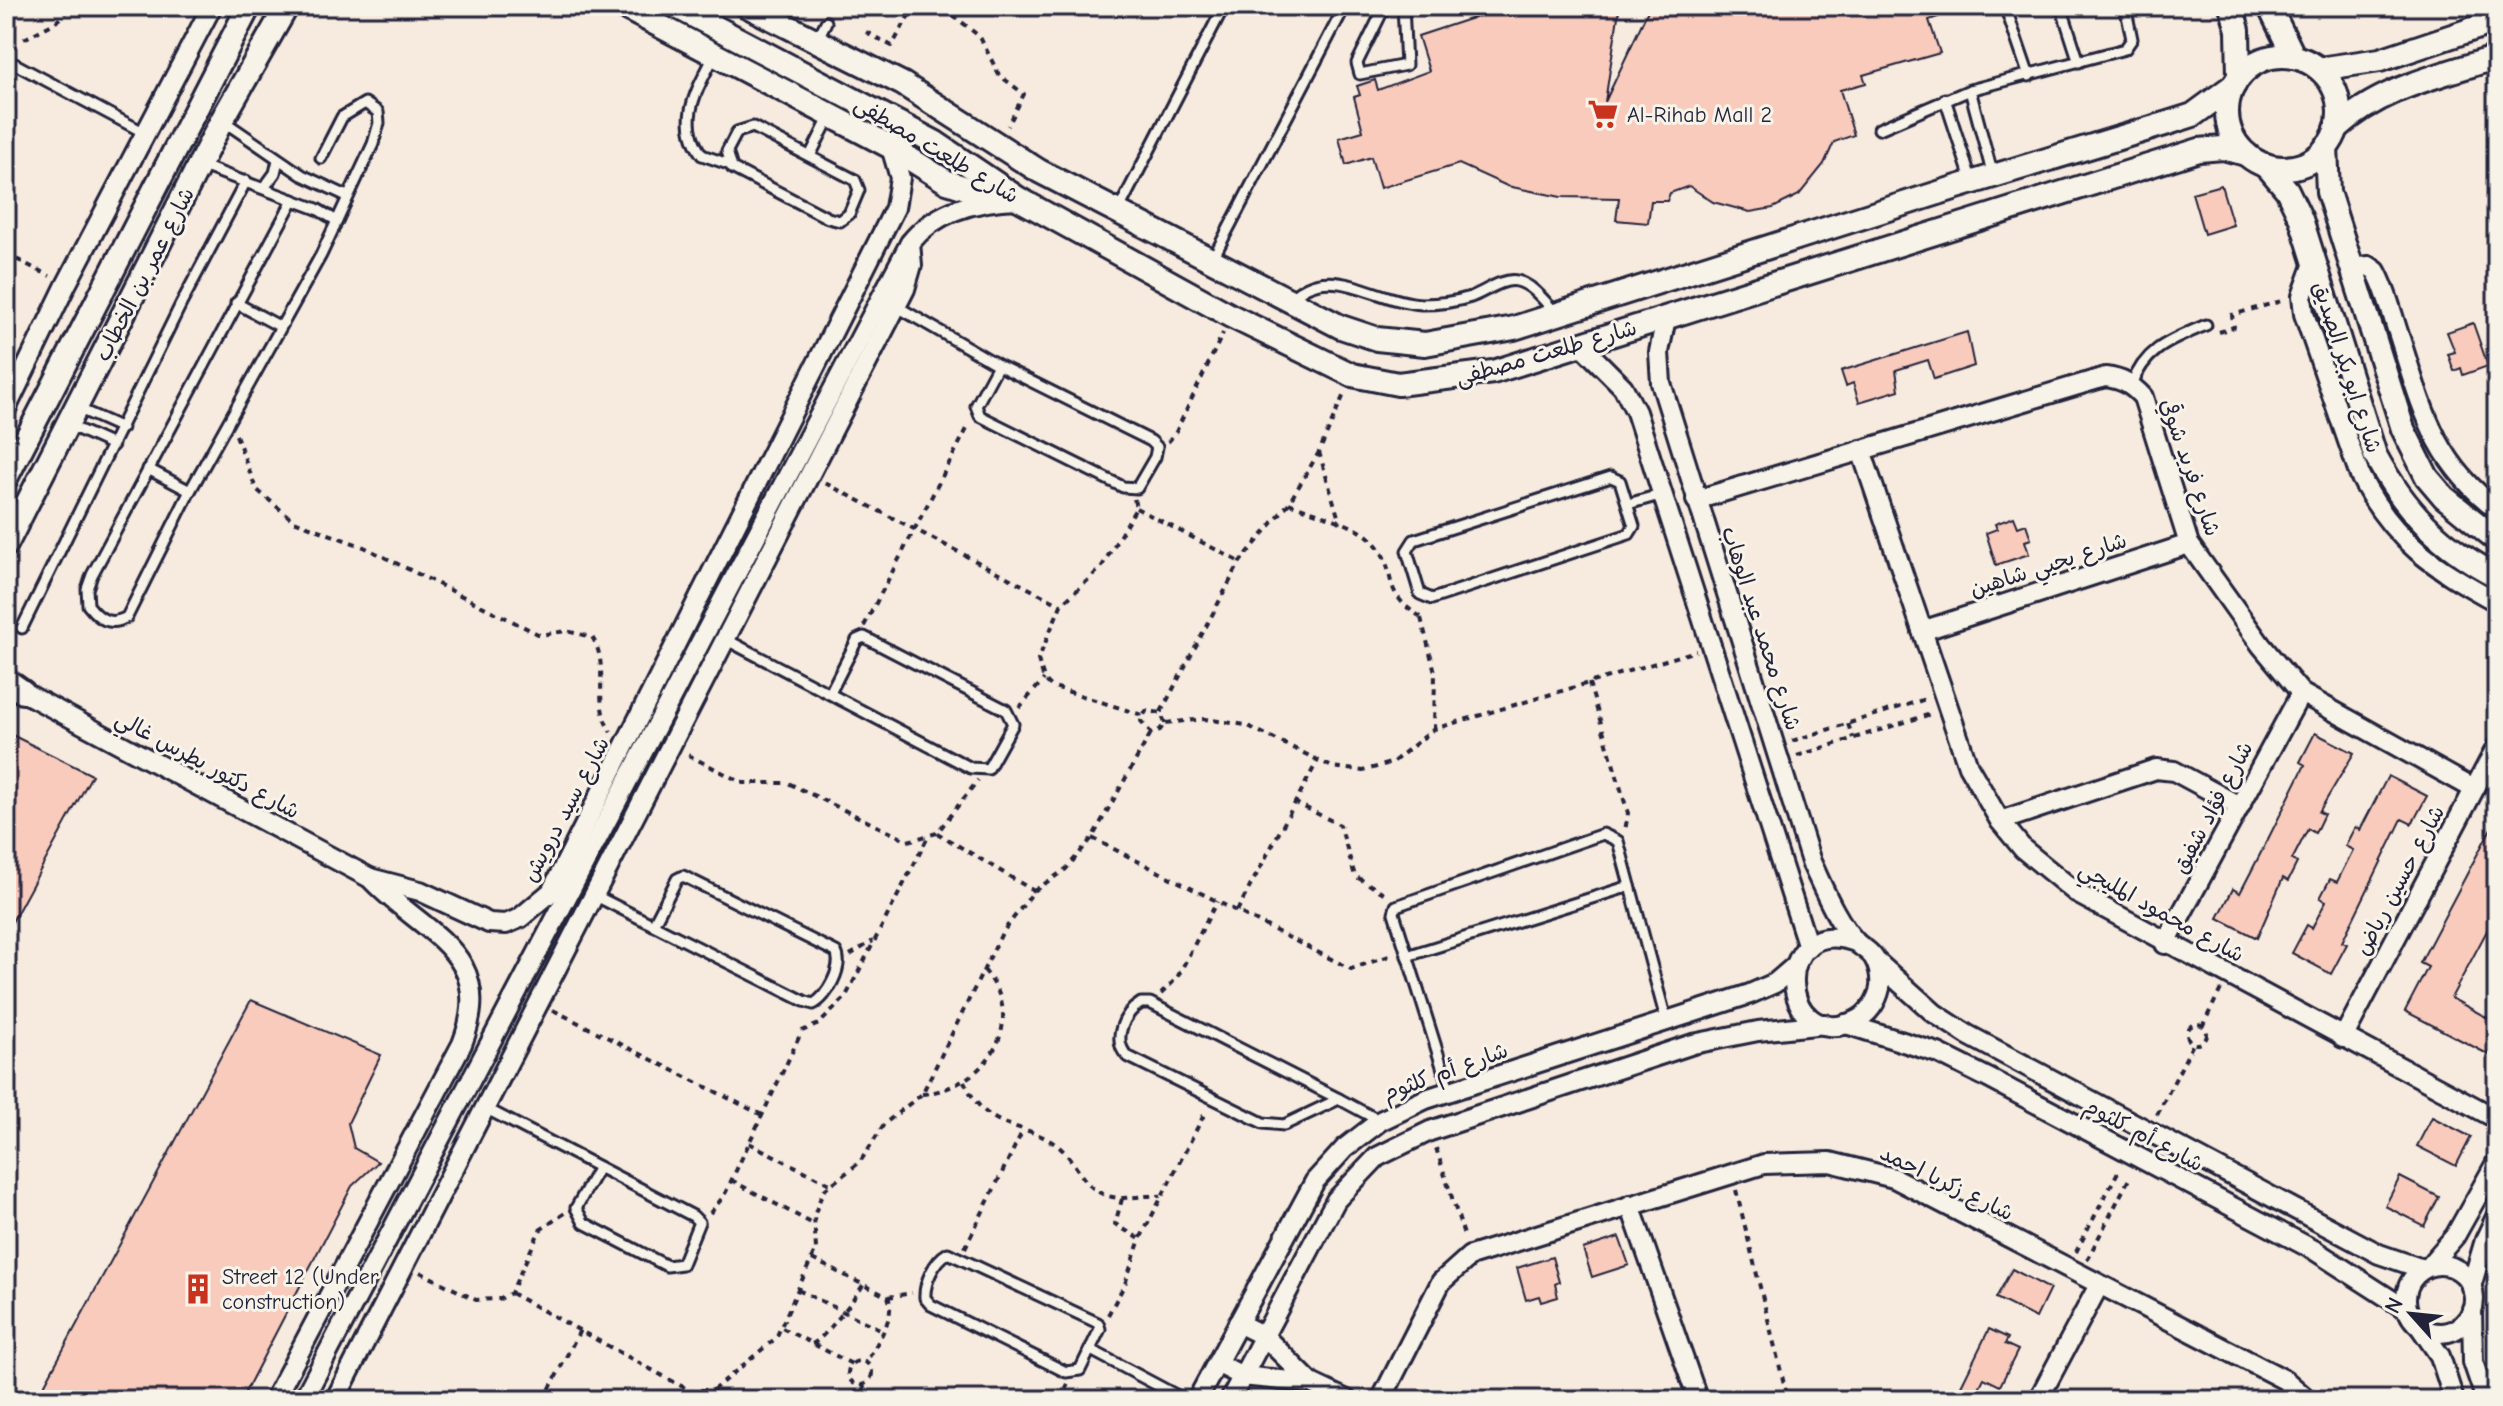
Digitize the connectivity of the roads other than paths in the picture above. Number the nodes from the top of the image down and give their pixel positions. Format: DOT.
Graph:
graph roads {
  1 [pos="212,6"];
  2 [pos="249,6"];
  3 [pos="287,6"];
  4 [pos="622,6"];
  5 [pos="675,6"];
  6 [pos="747,6"];
  7 [pos="1224,6"];
  8 [pos="1345,6"];
  9 [pos="1385,6"];
  10 [pos="1403,6"];
  11 [pos="2005,6"];
  12 [pos="2061,6"];
  13 [pos="2125,6"];
  14 [pos="2231,6"];
  15 [pos="2269,6"];
  16 [pos="2497,21"];
  17 [pos="715,54"];
  18 [pos="2294,57"];
  19 [pos="2497,57"];
  20 [pos="2079,62"];
  21 [pos="15,64"];
  22 [pos="2319,69"];
  23 [pos="2029,76"];
  24 [pos="2236,81"];
  25 [pos="1970,90"];
  26 [pos="1945,99"];
  27 [pos="831,115"];
  28 [pos="222,120"];
  29 [pos="1879,129"];
  30 [pos="145,133"];
  31 [pos="2331,138"];
  32 [pos="891,147"];
  33 [pos="2246,154"];
  34 [pos="810,156"];
  35 [pos="321,158"];
  36 [pos="278,160"];
  37 [pos="728,164"];
  38 [pos="200,165"];
  39 [pos="2266,165"];
  40 [pos="1982,179"];
  41 [pos="246,181"];
  42 [pos="264,188"];
  43 [pos="1010,193"];
  44 [pos="347,196"];
  45 [pos="293,200"];
  46 [pos="1117,213"];
  47 [pos="337,221"];
  48 [pos="910,243"];
  49 [pos="1211,262"];
  50 [pos="2314,263"];
  51 [pos="2352,268"];
  52 [pos="1255,284"];
  53 [pos="1289,301"];
  54 [pos="236,303"];
  55 [pos="895,306"];
  56 [pos="1558,315"];
  57 [pos="1234,318"];
  58 [pos="1666,318"];
  59 [pos="2206,325"];
  60 [pos="279,326"];
  61 [pos="1581,345"];
  62 [pos="998,365"];
  63 [pos="2132,385"];
  64 [pos="6,409"];
  65 [pos="71,415"];
  66 [pos="122,428"];
  67 [pos="113,445"];
  68 [pos="1861,450"];
  69 [pos="148,469"];
  70 [pos="6,470"];
  71 [pos="190,491"];
  72 [pos="1663,494"];
  73 [pos="1696,500"];
  74 [pos="1628,504"];
  75 [pos="2497,509"];
  76 [pos="2497,540"];
  77 [pos="2189,544"];
  78 [pos="6,545"];
  79 [pos="2497,576"];
  80 [pos="2497,602"];
  81 [pos="22,628"];
  82 [pos="1922,631"];
  83 [pos="725,639"];
  84 [pos="12,686"];
  85 [pos="830,693"];
  86 [pos="2301,693"];
  87 [pos="650,736"];
  88 [pos="670,746"];
  89 [pos="2497,746"];
  90 [pos="2474,789"];
  91 [pos="2239,806"];
  92 [pos="2000,821"];
  93 [pos="370,878"];
  94 [pos="1630,886"];
  95 [pos="594,895"];
  96 [pos="653,925"];
  97 [pos="1856,942"];
  98 [pos="2165,944"];
  99 [pos="1808,947"];
  100 [pos="1406,953"];
  101 [pos="1875,960"];
  102 [pos="1796,965"];
  103 [pos="521,993"];
  104 [pos="539,1002"];
  105 [pos="1667,1023"];
  106 [pos="1825,1024"];
  107 [pos="1846,1024"];
  108 [pos="2343,1038"];
  109 [pos="1450,1092"];
  110 [pos="1339,1099"];
  111 [pos="485,1108"];
  112 [pos="2497,1119"];
  113 [pos="1380,1121"];
  114 [pos="2497,1161"];
  115 [pos="599,1167"];
  116 [pos="1630,1205"];
  117 [pos="403,1215"];
  118 [pos="2497,1215"];
  119 [pos="423,1226"];
  120 [pos="2426,1268"];
  121 [pos="2099,1285"];
  122 [pos="2471,1287"];
  123 [pos="2472,1308"];
  124 [pos="2407,1310"];
  125 [pos="1238,1323"];
  126 [pos="2420,1327"];
  127 [pos="1264,1336"];
  128 [pos="1091,1350"];
  129 [pos="1217,1363"];
  130 [pos="1242,1376"];
  131 [pos="1311,1383"];
  132 [pos="307,1392"];
  133 [pos="337,1399"];
  134 [pos="274,1400"];
  135 [pos="1185,1400"];
  136 [pos="1197,1400"];
  137 [pos="1230,1400"];
  138 [pos="1347,1400"];
  139 [pos="1381,1400"];
  140 [pos="1698,1400"];
  141 [pos="2038,1400"];
  142 [pos="2308,1400"];
  143 [pos="2454,1400"];
  144 [pos="2486,1400"];
  1 -- 30 [label="street"];
  2 -- 70 [label="street, شارع عمر بن الخطاب"];
  3 -- 28 [label="street, شارع عمر بن الخطاب"];
  4 -- 17 [label="street"];
  5 -- 43 [label="street, شارع طلعت مصطفى"];
  6 -- 46 [label="street, شارع طلعت مصطفى"];
  7 -- 46 [label="lane"];
  8 -- 49 [label="lane"];
  9 -- 10 [label="lane"];
  11 -- 23 [label="lane"];
  12 -- 20 [label="lane"];
  13 -- 20 [label="lane"];
  14 -- 24 [label="street"];
  15 -- 18 [label="street"];
  16 -- 22 [label="street"];
  17 -- 27 [label="street"];
  17 -- 37 [label="lane"];
  18 -- 22 [label="street"];
  18 -- 24 [label="street"];
  19 -- 31 [label="street"];
  20 -- 23 [label="lane"];
  21 -- 30 [label="lane"];
  22 -- 31 [label="street"];
  23 -- 25 [label="lane"];
  24 -- 33 [label="street"];
  24 -- 40 [label="street, شارع طلعت مصطفى"];
  25 -- 26 [label="lane"];
  25 -- 40 [label="lane"];
  26 -- 29 [label="lane"];
  26 -- 40 [label="lane"];
  27 -- 32 [label="street"];
  27 -- 34 [label="lane"];
  28 -- 36 [label="lane"];
  28 -- 38 [label="street, شارع عمر بن الخطاب"];
  30 -- 64 [label="street"];
  31 -- 39 [label="street"];
  31 -- 51 [label="street, شارع ابو بكر الصديق"];
  32 -- 43 [label="street"];
  32 -- 93 [label="street, شارع سيد درويش"];
  33 -- 39 [label="street"];
  33 -- 58 [label="street, شارع طلعت مصطفى"];
  34 -- 37 [label="lane"];
  34 -- 37 [label="lane"];
  35 -- 44 [label="lane"];
  36 -- 42 [label="lane"];
  36 -- 44 [label="lane"];
  38 -- 41 [label="lane"];
  38 -- 65 [label="street, شارع عمر بن الخطاب"];
  39 -- 50 [label="street, شارع ابو بكر الصديق"];
  40 -- 56 [label="street, شارع طلعت مصطفى"];
  41 -- 42 [label="lane"];
  41 -- 66 [label="lane"];
  42 -- 45 [label="lane"];
  43 -- 48 [label="street, شارع سيد درويش"];
  43 -- 57 [label="street, شارع طلعت مصطفى"];
  44 -- 47 [label="lane"];
  45 -- 47 [label="lane"];
  45 -- 54 [label="lane"];
  46 -- 49 [label="street, شارع طلعت مصطفى"];
  47 -- 60 [label="lane"];
  48 -- 55 [label="street"];
  48 -- 87 [label="street, شارع سيد درويش"];
  49 -- 52 [label="street, شارع طلعت مصطفى"];
  50 -- 79 [label="street, شارع ابو بكر الصديق"];
  50 -- 80 [label="street"];
  51 -- 75 [label="street"];
  51 -- 76 [label="street, شارع ابو بكر الصديق"];
  52 -- 53 [label="street, شارع طلعت مصطفى"];
  52 -- 57 [label="street"];
  53 -- 56 [label="street, شارع طلعت مصطفى"];
  53 -- 56 [label="lane"];
  54 -- 60 [label="lane"];
  54 -- 69 [label="lane"];
  55 -- 62 [label="lane"];
  55 -- 83 [label="street"];
  57 -- 61 [label="street, شارع طلعت مصطفى"];
  58 -- 61 [label="street, شارع طلعت مصطفى"];
  58 -- 73 [label="street, شارع محمد عبد الوهاب"];
  59 -- 63 [label="lane"];
  60 -- 71 [label="lane"];
  61 -- 72 [label="street"];
  62 -- 62 [label="lane"];
  63 -- 68 [label="street, شارع فريد شوقي"];
  63 -- 77 [label="street, شارع فريد شوقي"];
  65 -- 66 [label="lane"];
  65 -- 67 [label="lane"];
  65 -- 78 [label="street, شارع عمر بن الخطاب"];
  66 -- 67 [label="lane"];
  67 -- 81 [label="lane"];
  68 -- 73 [label="street, شارع فريد شوقي"];
  68 -- 82 [label="street, شارع محمود المليجي"];
  69 -- 71 [label="lane"];
  69 -- 71 [label="lane"];
  72 -- 74 [label="lane"];
  72 -- 99 [label="street"];
  73 -- 97 [label="street, شارع محمد عبد الوهاب"];
  74 -- 74 [label="lane"];
  77 -- 82 [label="street, شارع يحيي شاهين"];
  77 -- 86 [label="street, شارع فريد شوقي"];
  82 -- 92 [label="street, شارع محمود المليجي"];
  83 -- 85 [label="lane"];
  83 -- 88 [label="street"];
  84 -- 93 [label="street, شارع دكتور بطرس غالي"];
  85 -- 85 [label="lane"];
  86 -- 90 [label="street, شارع فريد شوقي"];
  86 -- 91 [label="street, شارع فؤاد شفيق"];
  87 -- 88 [label="street"];
  87 -- 103 [label="street, شارع سيد درويش"];
  88 -- 95 [label="street"];
  89 -- 90 [label="street, شارع حسين رياض"];
  90 -- 108 [label="street, شارع حسين رياض"];
  91 -- 92 [label="street"];
  91 -- 98 [label="street, شارع فؤاد شفيق"];
  92 -- 98 [label="street, شارع محمود المليجي"];
  93 -- 134 [label="street"];
  94 -- 100 [label="lane"];
  94 -- 100 [label="lane"];
  94 -- 105 [label="lane"];
  95 -- 96 [label="lane"];
  95 -- 104 [label="street"];
  96 -- 96 [label="lane"];
  97 -- 99 [label="street"];
  97 -- 101 [label="street"];
  98 -- 108 [label="street, شارع محمود المليجي"];
  99 -- 102 [label="street"];
  100 -- 109 [label="lane"];
  101 -- 107 [label="street"];
  101 -- 120 [label="street, شارع أم كلثوم"];
  102 -- 105 [label="street, شارع أم كلثوم"];
  102 -- 106 [label="street"];
  103 -- 104 [label="street"];
  103 -- 117 [label="street, شارع سيد درويش"];
  104 -- 111 [label="street"];
  105 -- 109 [label="street, شارع أم كلثوم"];
  106 -- 107 [label="street"];
  106 -- 127 [label="street"];
  107 -- 124 [label="street, شارع أم كلثوم"];
  108 -- 112 [label="street, شارع محمود المليجي"];
  109 -- 113 [label="street, شارع أم كلثوم"];
  110 -- 110 [label="lane"];
  110 -- 113 [label="lane"];
  111 -- 115 [label="lane"];
  111 -- 119 [label="street"];
  113 -- 125 [label="street, شارع أم كلثوم"];
  114 -- 120 [label="street"];
  115 -- 115 [label="lane"];
  116 -- 121 [label="street, شارع زكريا احمد"];
  116 -- 139 [label="street, شارع زكريا احمد"];
  116 -- 140 [label="street"];
  117 -- 119 [label="street"];
  117 -- 132 [label="street, شارع سيد درويش"];
  118 -- 122 [label="street"];
  119 -- 133 [label="street"];
  120 -- 122 [label="street"];
  120 -- 124 [label="street"];
  121 -- 141 [label="street"];
  121 -- 142 [label="street, شارع زكريا احمد"];
  122 -- 123 [label="street"];
  123 -- 126 [label="street"];
  123 -- 144 [label="street"];
  124 -- 126 [label="street"];
  125 -- 127 [label="street"];
  125 -- 129 [label="street, شارع أم كلثوم"];
  126 -- 143 [label="street"];
  127 -- 130 [label="street"];
  127 -- 131 [label="street"];
  128 -- 128 [label="lane"];
  128 -- 135 [label="lane"];
  129 -- 130 [label="street"];
  129 -- 136 [label="street, شارع أم كلثوم"];
  130 -- 131 [label="street"];
  130 -- 137 [label="street"];
  131 -- 138 [label="street"];
  132 -- 133 [label="street"];
}
